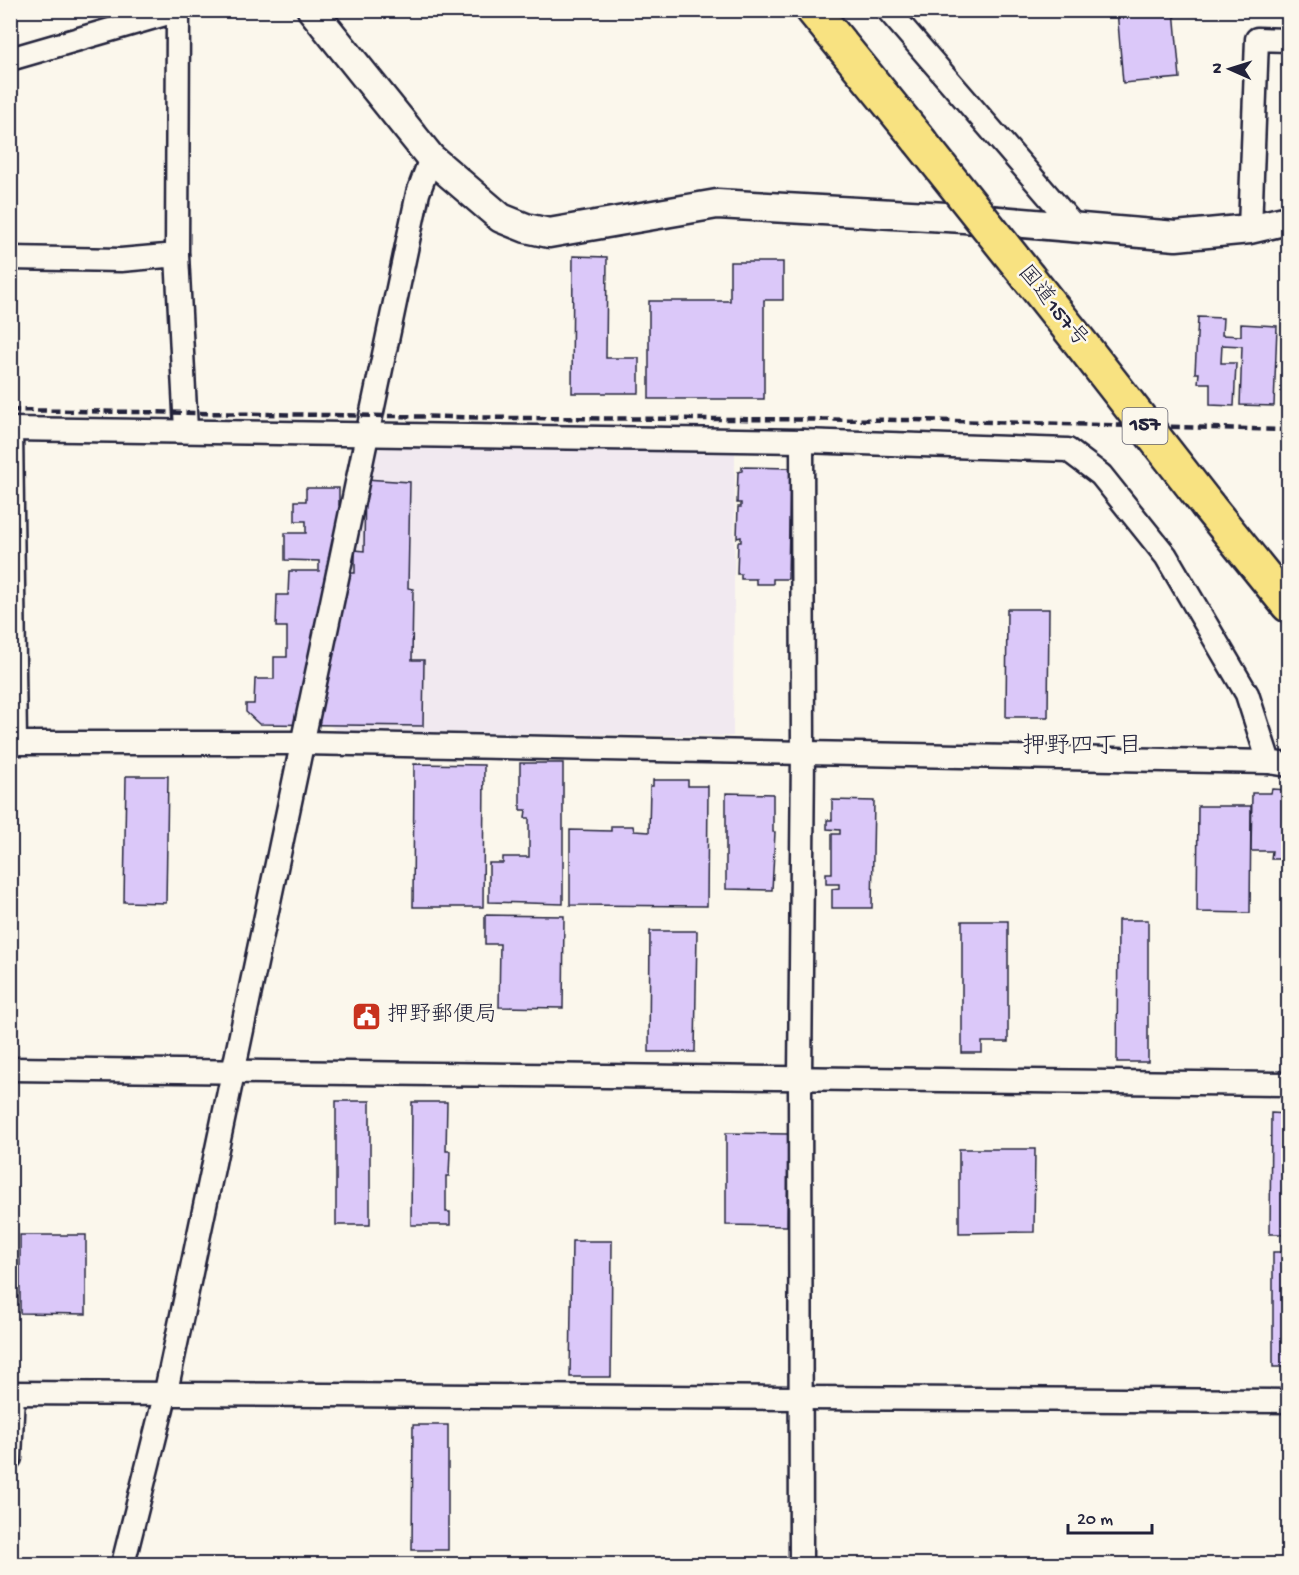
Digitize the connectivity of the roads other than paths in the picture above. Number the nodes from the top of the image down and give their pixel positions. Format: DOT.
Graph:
graph roads {
  1 [pos="312,10"];
  2 [pos="813,10"];
  3 [pos="888,10"];
  4 [pos="178,11"];
  5 [pos="1288,40"];
  6 [pos="10,59"];
  7 [pos="430,158"];
  8 [pos="1288,220"];
  9 [pos="1076,228"];
  10 [pos="1250,229"];
  11 [pos="177,255"];
  12 [pos="10,258"];
  13 [pos="11,429"];
  14 [pos="186,429"];
  15 [pos="365,435"];
  16 [pos="802,441"];
  17 [pos="1288,605"];
  18 [pos="13,743"];
  19 [pos="302,743"];
  20 [pos="803,752"];
  21 [pos="1279,764"];
  22 [pos="10,1069"];
  23 [pos="234,1072"];
  24 [pos="800,1077"];
  25 [pos="1288,1084"];
  26 [pos="12,1393"];
  27 [pos="165,1396"];
  28 [pos="801,1399"];
  29 [pos="1288,1401"];
  30 [pos="10,1458"];
  31 [pos="123,1564"];
  32 [pos="801,1564"];
  1 -- 7 [label="street"];
  2 -- 17 [label="highway, 国道157号 / 157, bridge"];
  3 -- 9 [label="street"];
  4 -- 6 [label="street"];
  4 -- 11 [label="street"];
  5 -- 10 [label="street"];
  7 -- 9 [label="street"];
  7 -- 15 [label="street"];
  8 -- 10 [label="street"];
  9 -- 10 [label="street"];
  11 -- 12 [label="street"];
  11 -- 14 [label="street"];
  13 -- 14 [label="street"];
  13 -- 18 [label="street"];
  14 -- 15 [label="street"];
  15 -- 16 [label="street"];
  15 -- 19 [label="street"];
  16 -- 20 [label="street"];
  16 -- 21 [label="street"];
  18 -- 19 [label="street"];
  19 -- 20 [label="street"];
  19 -- 23 [label="street"];
  20 -- 21 [label="street"];
  20 -- 24 [label="street"];
  22 -- 23 [label="street"];
  23 -- 24 [label="street"];
  23 -- 27 [label="street"];
  24 -- 25 [label="street"];
  24 -- 28 [label="street"];
  26 -- 27 [label="street"];
  26 -- 30 [label="street"];
  27 -- 28 [label="street"];
  27 -- 31 [label="street"];
  28 -- 29 [label="street"];
  28 -- 32 [label="street"];
}
